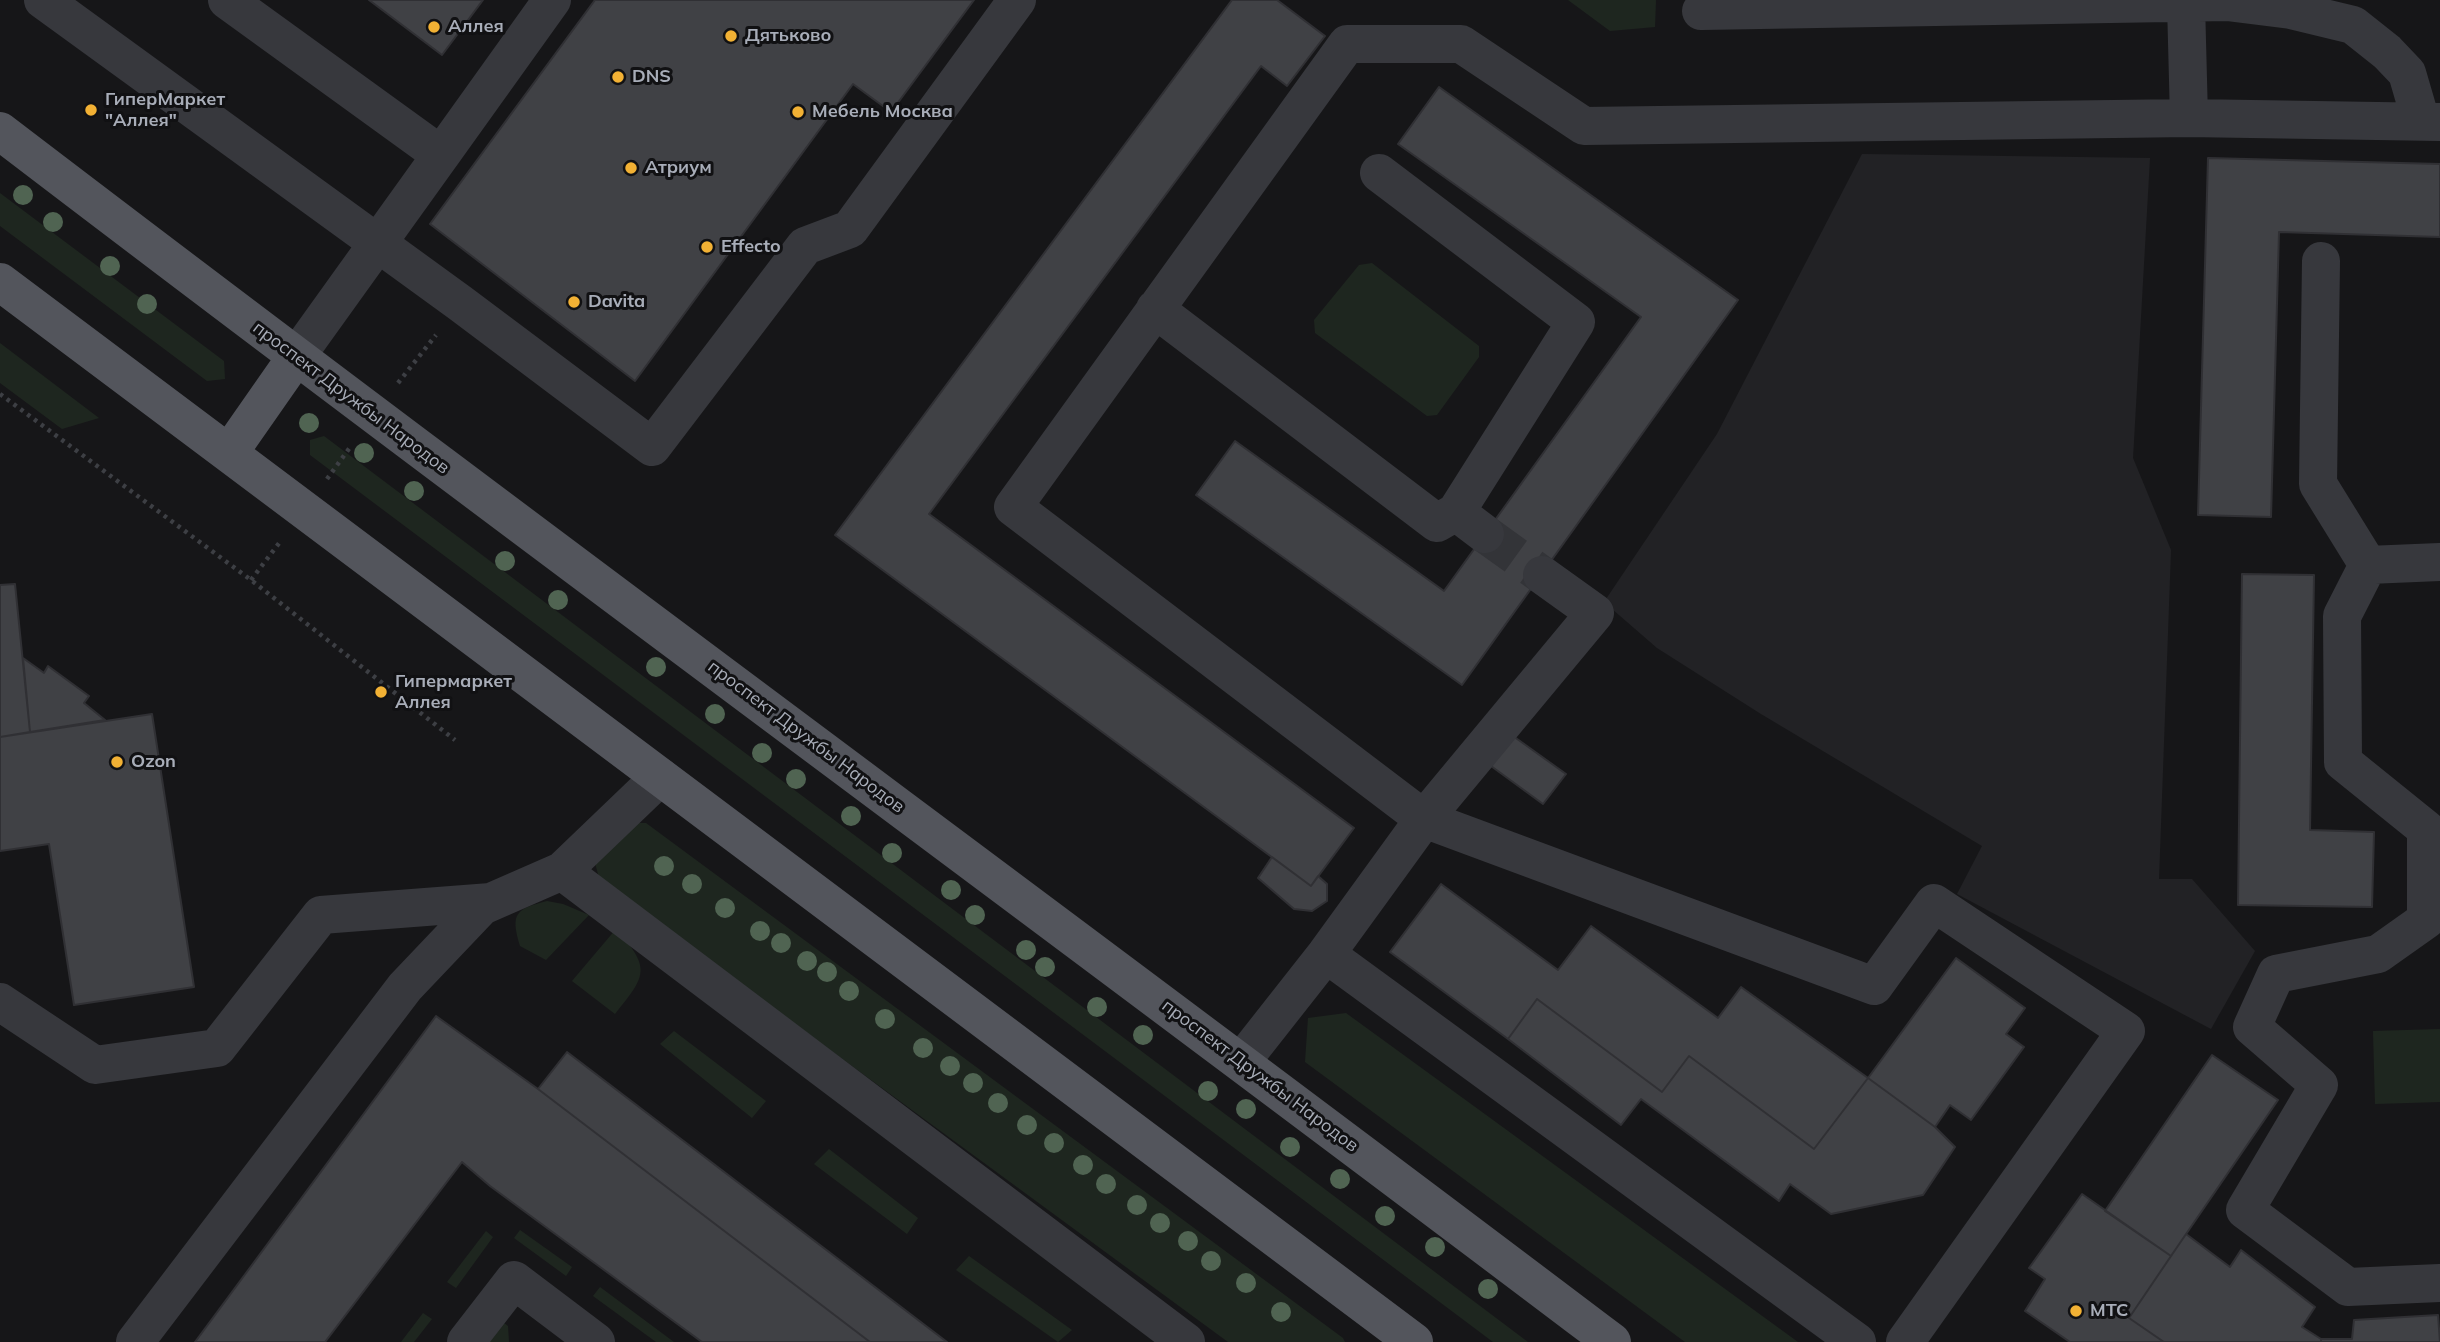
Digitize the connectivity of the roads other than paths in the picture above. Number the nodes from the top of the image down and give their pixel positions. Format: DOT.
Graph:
graph roads {
  1 [pos="43,0"];
  2 [pos="227,0"];
  3 [pos="552,0"];
  4 [pos="1017,0"];
  5 [pos="2005,3"];
  6 [pos="2186,3"];
  7 [pos="1701,11"];
  8 [pos="2189,118"];
  9 [pos="2430,121"];
  10 [pos="0,131"];
  11 [pos="441,155"];
  12 [pos="1379,173"];
  13 [pos="377,244"];
  14 [pos="2321,261"];
  15 [pos="0,282"];
  16 [pos="1155,309"];
  17 [pos="296,357"];
  18 [pos="229,453"];
  19 [pos="2440,562"];
  20 [pos="2368,565"];
  21 [pos="1542,575"];
  22 [pos="660,777"];
  23 [pos="1424,818"];
  24 [pos="562,871"];
  25 [pos="491,902"];
  26 [pos="1326,954"];
  27 [pos="0,1002"];
  28 [pos="1241,1062"];
  29 [pos="2440,1283"];
  30 [pos="135,1342"];
  31 [pos="466,1342"];
  32 [pos="596,1342"];
  33 [pos="1186,1342"];
  34 [pos="1414,1342"];
  35 [pos="1612,1342"];
  36 [pos="1857,1342"];
  37 [pos="1905,1342"];
  1 -- 13 [label="lane"];
  2 -- 11 [label="lane"];
  3 -- 11 [label="lane"];
  4 -- 13 [label="lane"];
  5 -- 6 [label="lane"];
  5 -- 7 [label="lane"];
  6 -- 8 [label="lane"];
  6 -- 9 [label="lane"];
  8 -- 9 [label="lane"];
  8 -- 16 [label="lane"];
  10 -- 17 [label="main road, проспект Дружбы Народов"];
  11 -- 13 [label="lane"];
  12 -- 16 [label="lane"];
  13 -- 17 [label="lane"];
  14 -- 20 [label="lane"];
  15 -- 18 [label="main road"];
  16 -- 23 [label="lane"];
  17 -- 18 [label="main road"];
  17 -- 28 [label="main road, проспект Дружбы Народов"];
  18 -- 22 [label="main road"];
  19 -- 20 [label="lane"];
  20 -- 29 [label="lane"];
  21 -- 23 [label="lane"];
  22 -- 24 [label="lane"];
  22 -- 34 [label="main road"];
  23 -- 26 [label="lane"];
  23 -- 37 [label="lane"];
  24 -- 25 [label="lane"];
  24 -- 33 [label="lane"];
  25 -- 27 [label="lane"];
  25 -- 30 [label="lane"];
  26 -- 28 [label="lane"];
  26 -- 36 [label="lane"];
  28 -- 35 [label="main road, проспект Дружбы Народов"];
  31 -- 32 [label="lane"];
}
